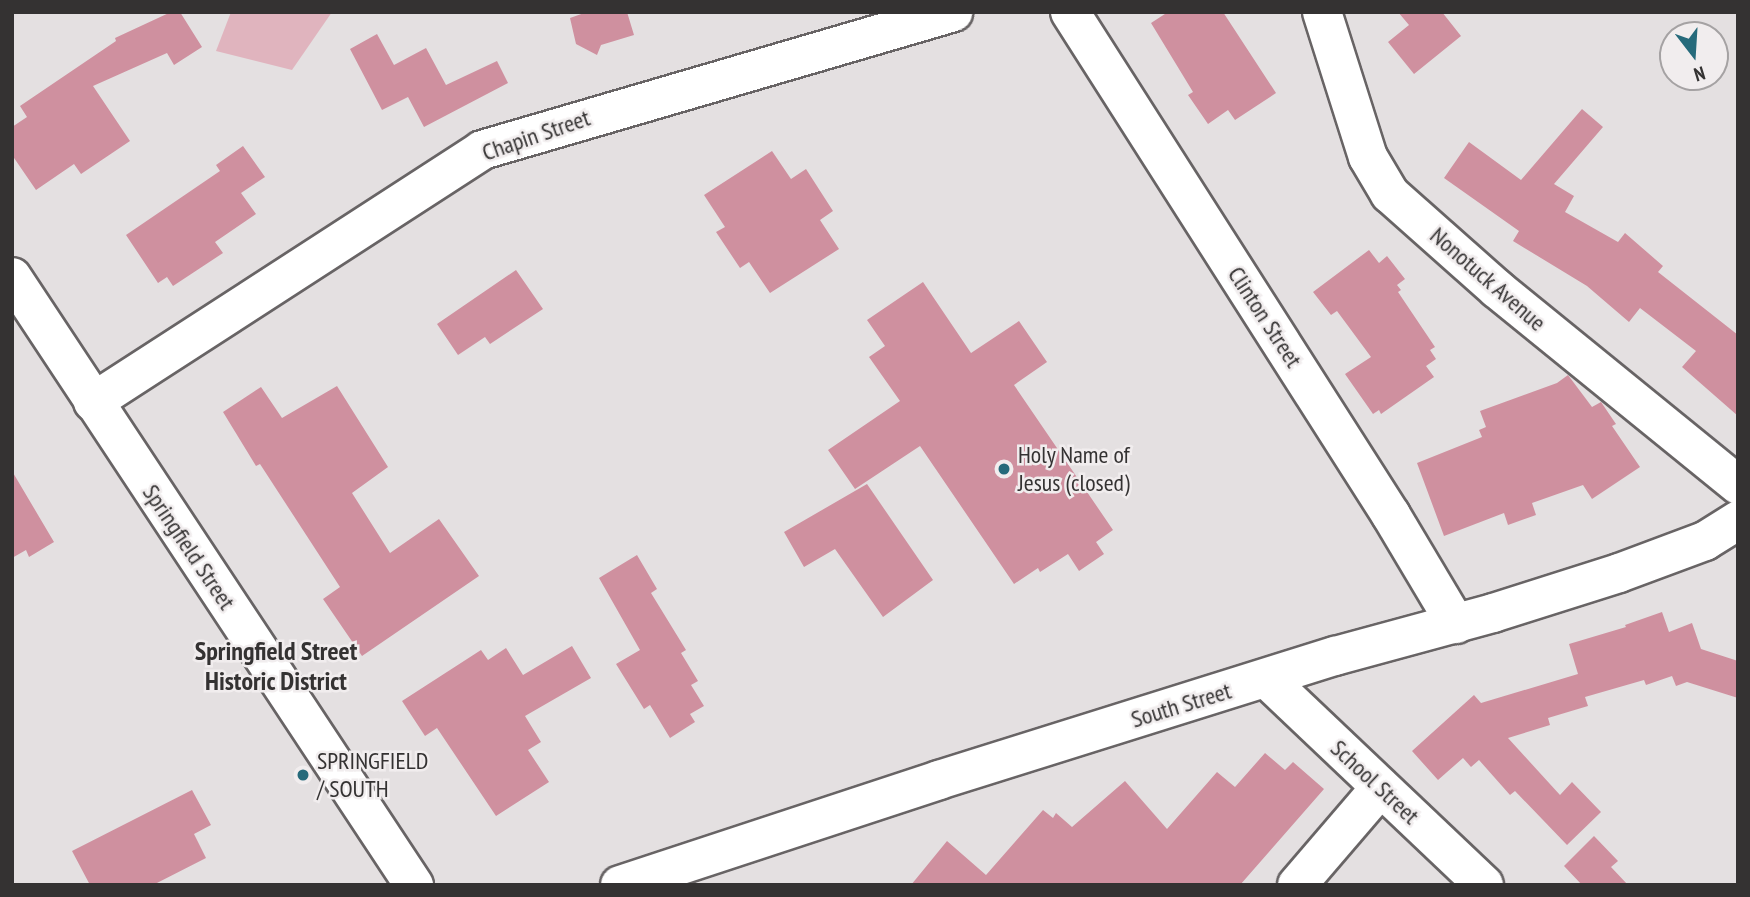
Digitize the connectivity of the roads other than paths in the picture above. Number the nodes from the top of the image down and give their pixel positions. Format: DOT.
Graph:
graph roads {
  1 [pos="953,12"];
  2 [pos="1070,12"];
  3 [pos="1322,12"];
  4 [pos="12,277"];
  5 [pos="93,402"];
  6 [pos="1738,485"];
  7 [pos="1738,520"];
  8 [pos="1456,624"];
  9 [pos="1267,679"];
  10 [pos="1380,788"];
  11 [pos="414,885"];
  12 [pos="620,885"];
  13 [pos="1297,885"];
  14 [pos="1484,885"];
  1 -- 5 [label="street, Chapin Street"];
  2 -- 8 [label="street, Clinton Street"];
  3 -- 6 [label="street, Nonotuck Avenue"];
  4 -- 5 [label="street, Springfield Street"];
  5 -- 11 [label="street, Springfield Street"];
  7 -- 8 [label="street, South Street"];
  8 -- 9 [label="street, South Street"];
  9 -- 10 [label="street, School Street"];
  9 -- 12 [label="street, South Street"];
  10 -- 13 [label="street"];
  10 -- 14 [label="street, School Street"];
}
